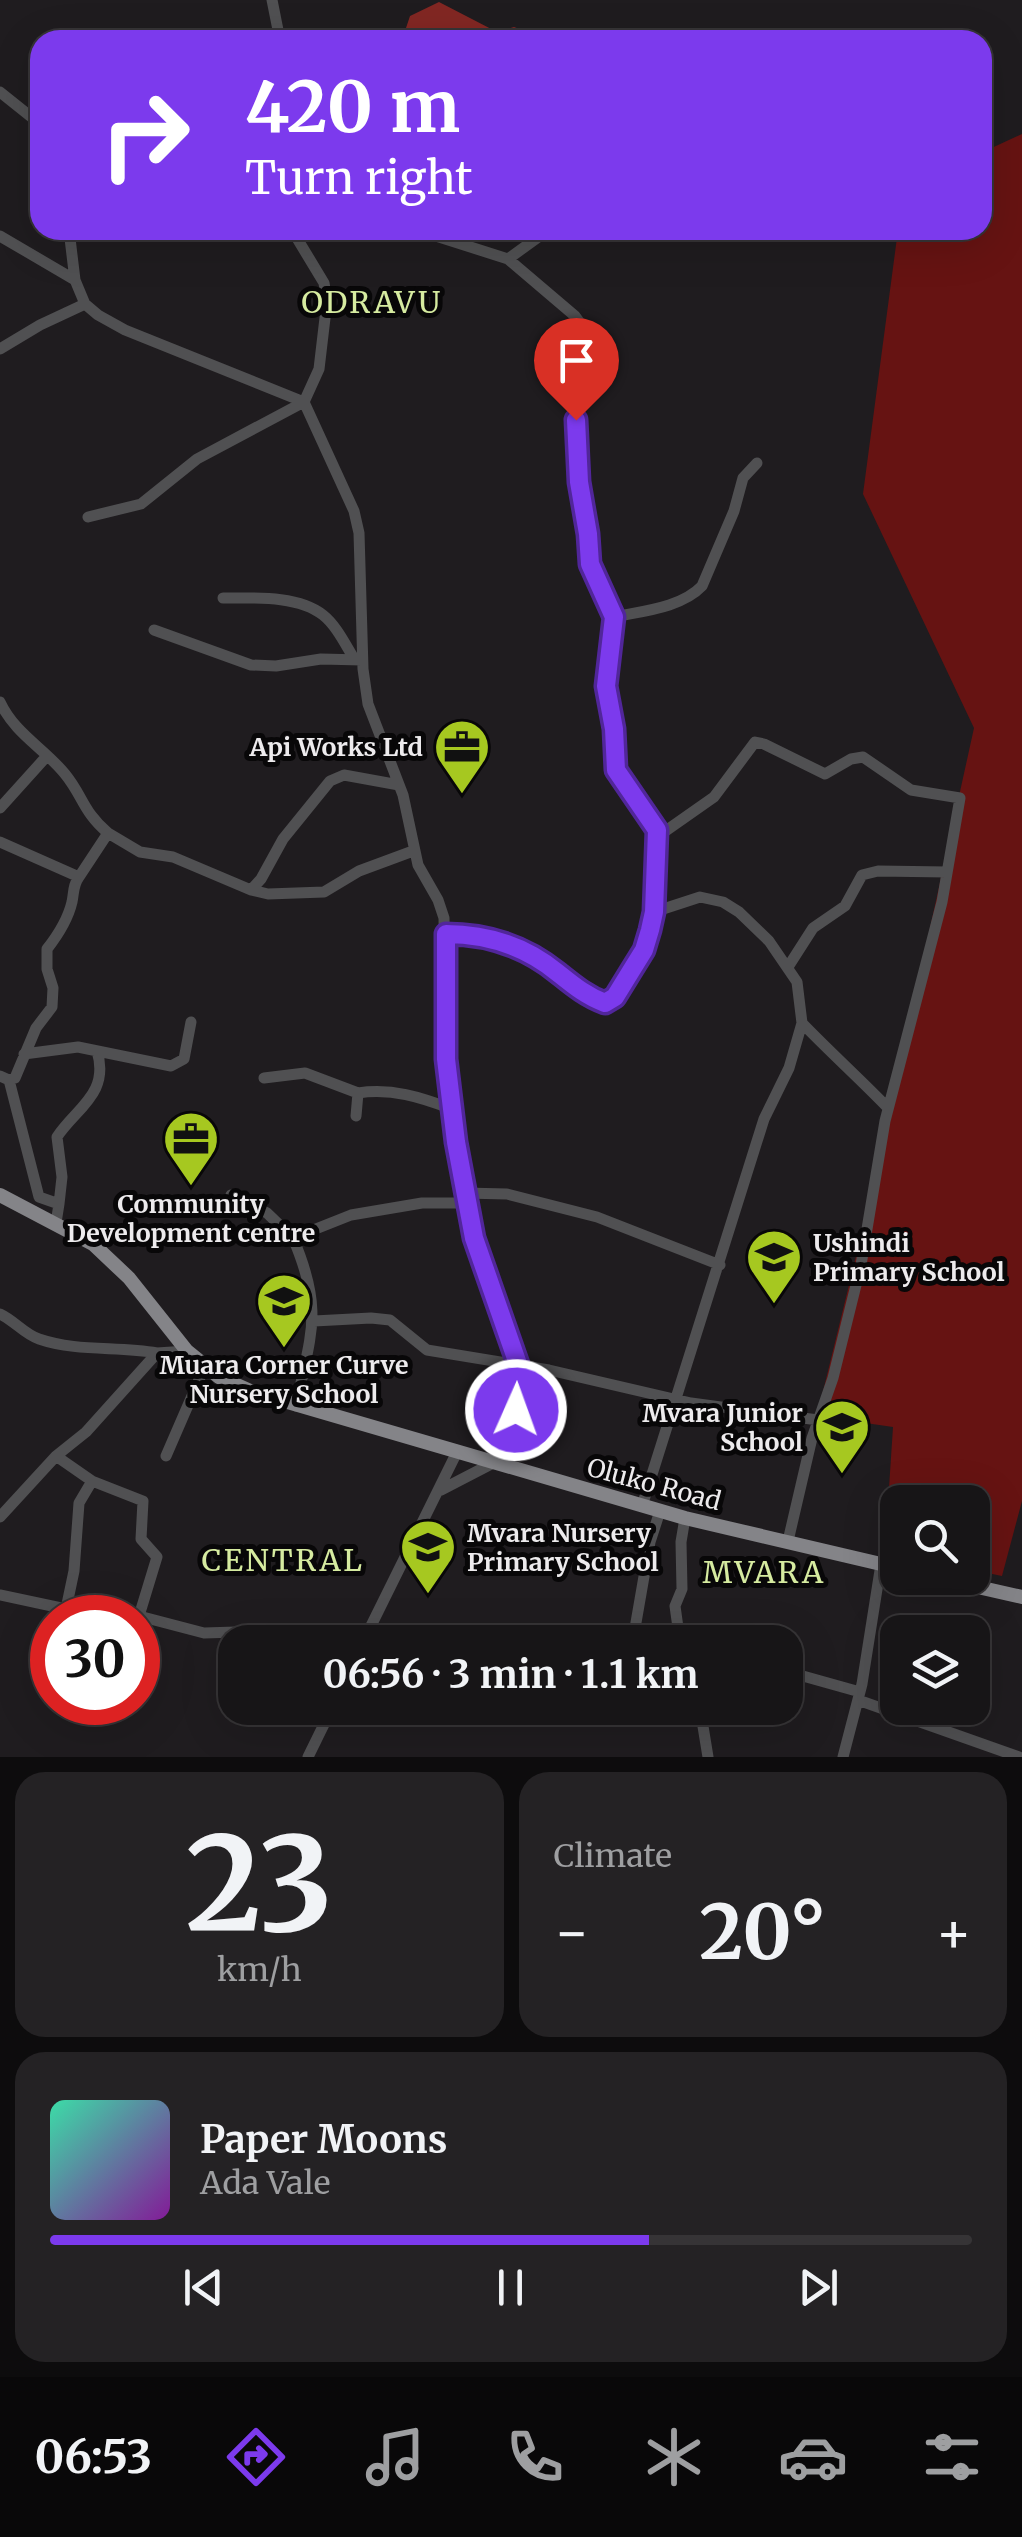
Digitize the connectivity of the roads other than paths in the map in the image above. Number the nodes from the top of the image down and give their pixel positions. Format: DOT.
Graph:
graph roads {
  1 [pos="272,0"];
  2 [pos="278,30"];
  3 [pos="0,92"];
  4 [pos="30,116"];
  5 [pos="0,236"];
  6 [pos="69,240"];
  7 [pos="298,240"];
  8 [pos="447,240"];
  9 [pos="535,240"];
  10 [pos="508,260"];
  11 [pos="75,280"];
  12 [pos="84,304"];
  13 [pos="0,349"];
  14 [pos="304,402"];
  15 [pos="758,463"];
  16 [pos="88,517"];
  17 [pos="223,598"];
  18 [pos="614,617"];
  19 [pos="154,630"];
  20 [pos="359,660"];
  21 [pos="0,702"];
  22 [pos="46,757"];
  23 [pos="399,785"];
  24 [pos="0,808"];
  25 [pos="108,833"];
  26 [pos="657,836"];
  27 [pos="0,842"];
  28 [pos="414,851"];
  29 [pos="948,872"];
  30 [pos="79,876"];
  31 [pos="250,890"];
  32 [pos="654,912"];
  33 [pos="446,934"];
  34 [pos="788,966"];
  35 [pos="190,1022"];
  36 [pos="802,1024"];
  37 [pos="97,1051"];
  38 [pos="24,1054"];
  39 [pos="5,1078"];
  40 [pos="264,1078"];
  41 [pos="358,1093"];
  42 [pos="452,1108"];
  43 [pos="888,1108"];
  44 [pos="356,1116"];
  45 [pos="0,1195"];
  46 [pos="231,1195"];
  47 [pos="465,1198"];
  48 [pos="59,1204"];
  49 [pos="56,1223"];
  50 [pos="293,1238"];
  51 [pos="720,1264"];
  52 [pos="0,1314"];
  53 [pos="314,1321"];
  54 [pos="187,1351"];
  55 [pos="157,1353"];
  56 [pos="518,1364"];
  57 [pos="204,1366"];
  58 [pos="677,1400"];
  59 [pos="296,1406"];
  60 [pos="818,1420"];
  61 [pos="457,1452"];
  62 [pos="56,1456"];
  63 [pos="166,1456"];
  64 [pos="501,1464"];
  65 [pos="92,1481"];
  66 [pos="438,1493"];
  67 [pos="642,1506"];
  68 [pos="660,1511"];
  69 [pos="0,1516"];
  70 [pos="685,1518"];
  71 [pos="788,1541"];
  72 [pos="880,1564"];
  73 [pos="880,1570"];
  74 [pos="990,1590"];
  75 [pos="0,1594"];
  76 [pos="69,1595"];
  77 [pos="145,1595"];
  78 [pos="1022,1597"];
  79 [pos="30,1601"];
  80 [pos="160,1621"];
  81 [pos="372,1625"];
  82 [pos="636,1625"];
  83 [pos="678,1625"];
  84 [pos="218,1633"];
  85 [pos="803,1677"];
  86 [pos="859,1696"];
  87 [pos="324,1725"];
  88 [pos="703,1725"];
  89 [pos="308,1757"];
  90 [pos="708,1757"];
  91 [pos="843,1757"];
  92 [pos="1019,1757"];
  1 -- 2 [label="street"];
  3 -- 4 [label="street"];
  5 -- 11 [label="street"];
  6 -- 11 [label="street"];
  7 -- 14 [label="street"];
  8 -- 10 [label="street"];
  9 -- 10 [label="street"];
  10 -- 18 [label="street"];
  11 -- 12 [label="street"];
  12 -- 13 [label="street"];
  12 -- 14 [label="street"];
  14 -- 16 [label="street"];
  14 -- 20 [label="street"];
  15 -- 18 [label="street"];
  17 -- 20 [label="street"];
  18 -- 26 [label="street"];
  19 -- 20 [label="street"];
  20 -- 23 [label="street"];
  21 -- 22 [label="street"];
  22 -- 24 [label="street"];
  22 -- 25 [label="street"];
  23 -- 28 [label="street"];
  23 -- 31 [label="street"];
  25 -- 30 [label="street"];
  25 -- 31 [label="street"];
  26 -- 29 [label="street"];
  26 -- 32 [label="street"];
  27 -- 30 [label="street"];
  28 -- 31 [label="street"];
  28 -- 33 [label="street"];
  29 -- 34 [label="street"];
  29 -- 43 [label="street"];
  30 -- 38 [label="street"];
  32 -- 33 [label="street"];
  32 -- 34 [label="street"];
  33 -- 42 [label="street"];
  34 -- 36 [label="street"];
  35 -- 37 [label="street"];
  36 -- 43 [label="street"];
  36 -- 51 [label="street"];
  37 -- 38 [label="street"];
  37 -- 48 [label="street"];
  38 -- 39 [label="street"];
  39 -- 48 [label="street"];
  40 -- 41 [label="street"];
  41 -- 42 [label="street"];
  41 -- 44 [label="street"];
  42 -- 47 [label="street"];
  43 -- 60 [label="street"];
  45 -- 49 [label="main road, Oluko Road"];
  46 -- 50 [label="street"];
  47 -- 50 [label="street"];
  47 -- 51 [label="street"];
  47 -- 56 [label="street"];
  48 -- 49 [label="street"];
  49 -- 54 [label="main road, Oluko Road"];
  50 -- 53 [label="street"];
  51 -- 58 [label="street"];
  52 -- 55 [label="street"];
  53 -- 56 [label="street"];
  53 -- 59 [label="street"];
  54 -- 55 [label="street"];
  54 -- 57 [label="main road, Oluko Road"];
  55 -- 62 [label="street"];
  56 -- 58 [label="street"];
  56 -- 64 [label="street"];
  57 -- 59 [label="main road, Oluko Road"];
  57 -- 63 [label="street"];
  58 -- 60 [label="street"];
  58 -- 67 [label="street"];
  59 -- 61 [label="main road, Oluko Road"];
  60 -- 71 [label="street"];
  61 -- 64 [label="main road, Oluko Road"];
  61 -- 66 [label="street"];
  62 -- 65 [label="street"];
  62 -- 69 [label="street"];
  64 -- 66 [label="street"];
  64 -- 67 [label="main road, Oluko Road"];
  65 -- 76 [label="street"];
  65 -- 77 [label="street"];
  66 -- 81 [label="street"];
  67 -- 68 [label="main road, Oluko Road"];
  68 -- 70 [label="main road, Oluko Road"];
  68 -- 82 [label="street"];
  70 -- 71 [label="main road, Oluko Road"];
  70 -- 83 [label="street"];
  71 -- 72 [label="main road, Oluko Road"];
  73 -- 86 [label="street"];
  74 -- 78 [label="main road"];
  75 -- 79 [label="street"];
  80 -- 84 [label="street"];
  85 -- 86 [label="street"];
  86 -- 91 [label="street"];
  86 -- 92 [label="street"];
  87 -- 89 [label="street"];
  88 -- 90 [label="street"];
}
